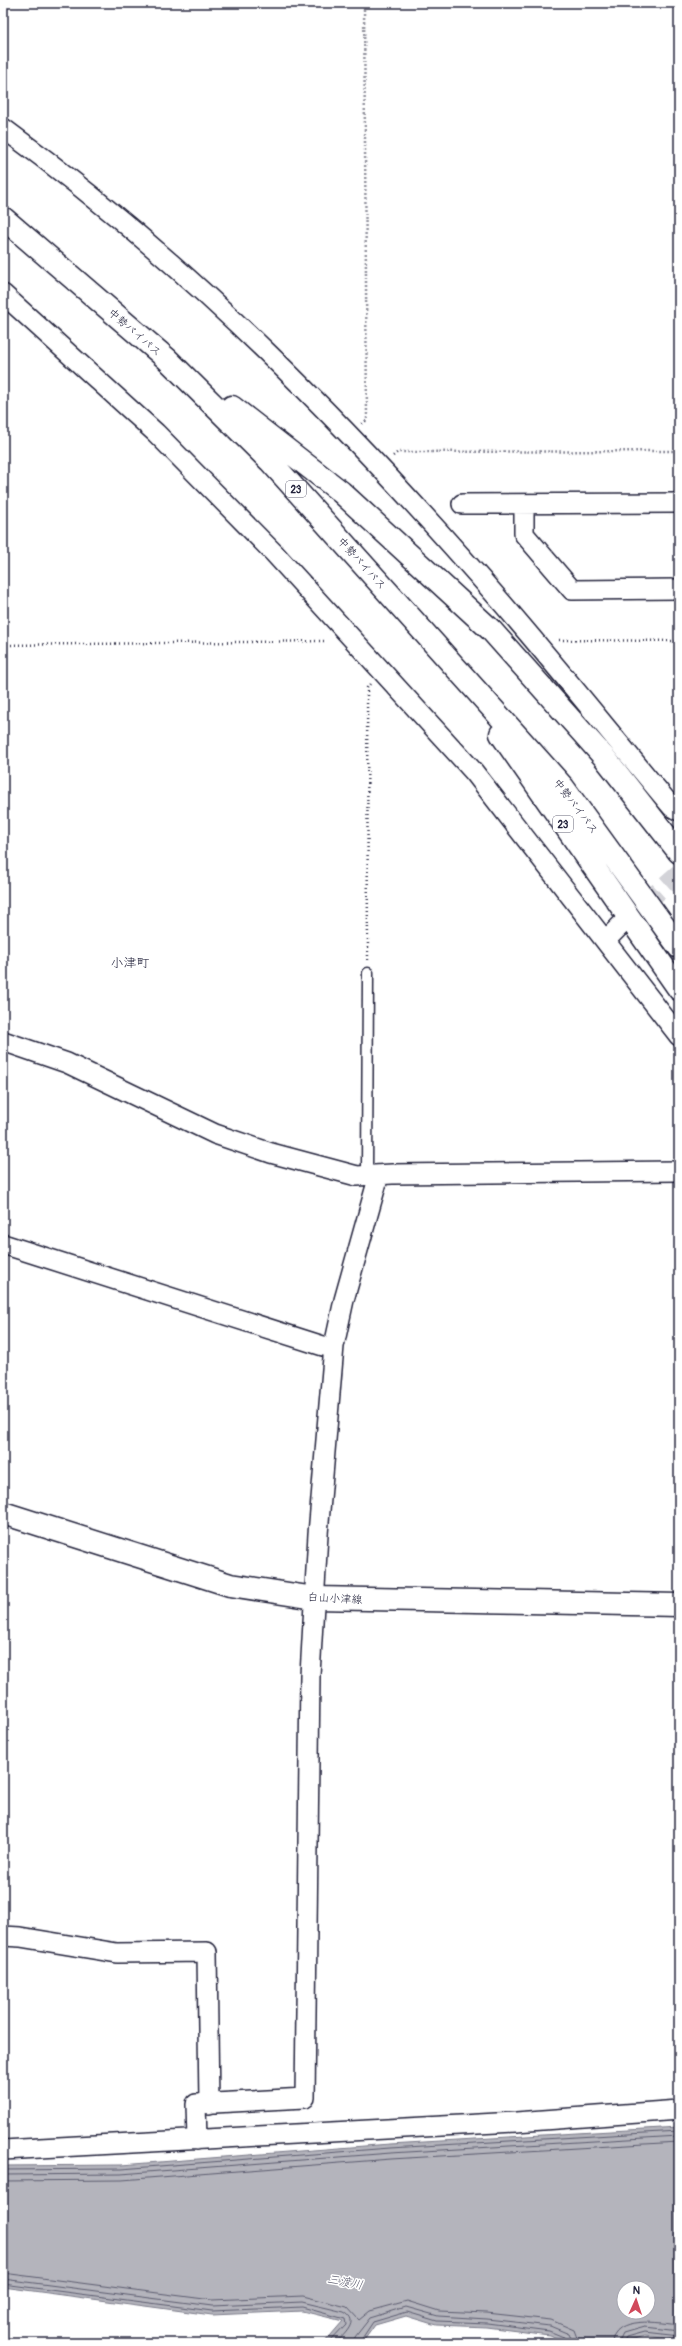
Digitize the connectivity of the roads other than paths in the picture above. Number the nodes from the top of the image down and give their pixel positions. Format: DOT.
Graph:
graph roads {
  1 [pos="3,128"];
  2 [pos="3,218"];
  3 [pos="3,294"];
  4 [pos="167,359"];
  5 [pos="679,503"];
  6 [pos="462,504"];
  7 [pos="524,504"];
  8 [pos="679,589"];
  9 [pos="448,657"];
  10 [pos="679,812"];
  11 [pos="679,852"];
  12 [pos="623,923"];
  13 [pos="606,940"];
  14 [pos="679,947"];
  15 [pos="368,973"];
  16 [pos="679,989"];
  17 [pos="679,1036"];
  18 [pos="3,1041"];
  19 [pos="679,1171"];
  20 [pos="373,1175"];
  21 [pos="3,1244"];
  22 [pos="334,1346"];
  23 [pos="3,1513"];
  24 [pos="315,1598"];
  25 [pos="679,1605"];
  26 [pos="3,1936"];
  27 [pos="209,2104"];
  28 [pos="679,2110"];
  29 [pos="197,2140"];
  30 [pos="3,2150"];
  1 -- 10 [label="street"];
  2 -- 4 [label="main road, 中勢バイパス / 23"];
  3 -- 13 [label="street"];
  4 -- 9 [label="main road, 中勢バイパス / 23"];
  4 -- 11 [label="main road, 23"];
  5 -- 7 [label="street"];
  6 -- 7 [label="street"];
  7 -- 8 [label="street"];
  9 -- 14 [label="main road, 中勢バイパス / 23"];
  9 -- 16 [label="main road, 23"];
  12 -- 13 [label="street"];
  13 -- 17 [label="street"];
  15 -- 20 [label="lane"];
  18 -- 20 [label="street"];
  19 -- 20 [label="street"];
  20 -- 22 [label="street"];
  21 -- 22 [label="street"];
  22 -- 24 [label="street"];
  23 -- 24 [label="main road, 白山小津線"];
  24 -- 25 [label="main road, 白山小津線"];
  24 -- 27 [label="street"];
  26 -- 27 [label="street"];
  27 -- 29 [label="street"];
  28 -- 29 [label="street"];
  29 -- 30 [label="street"];
}
